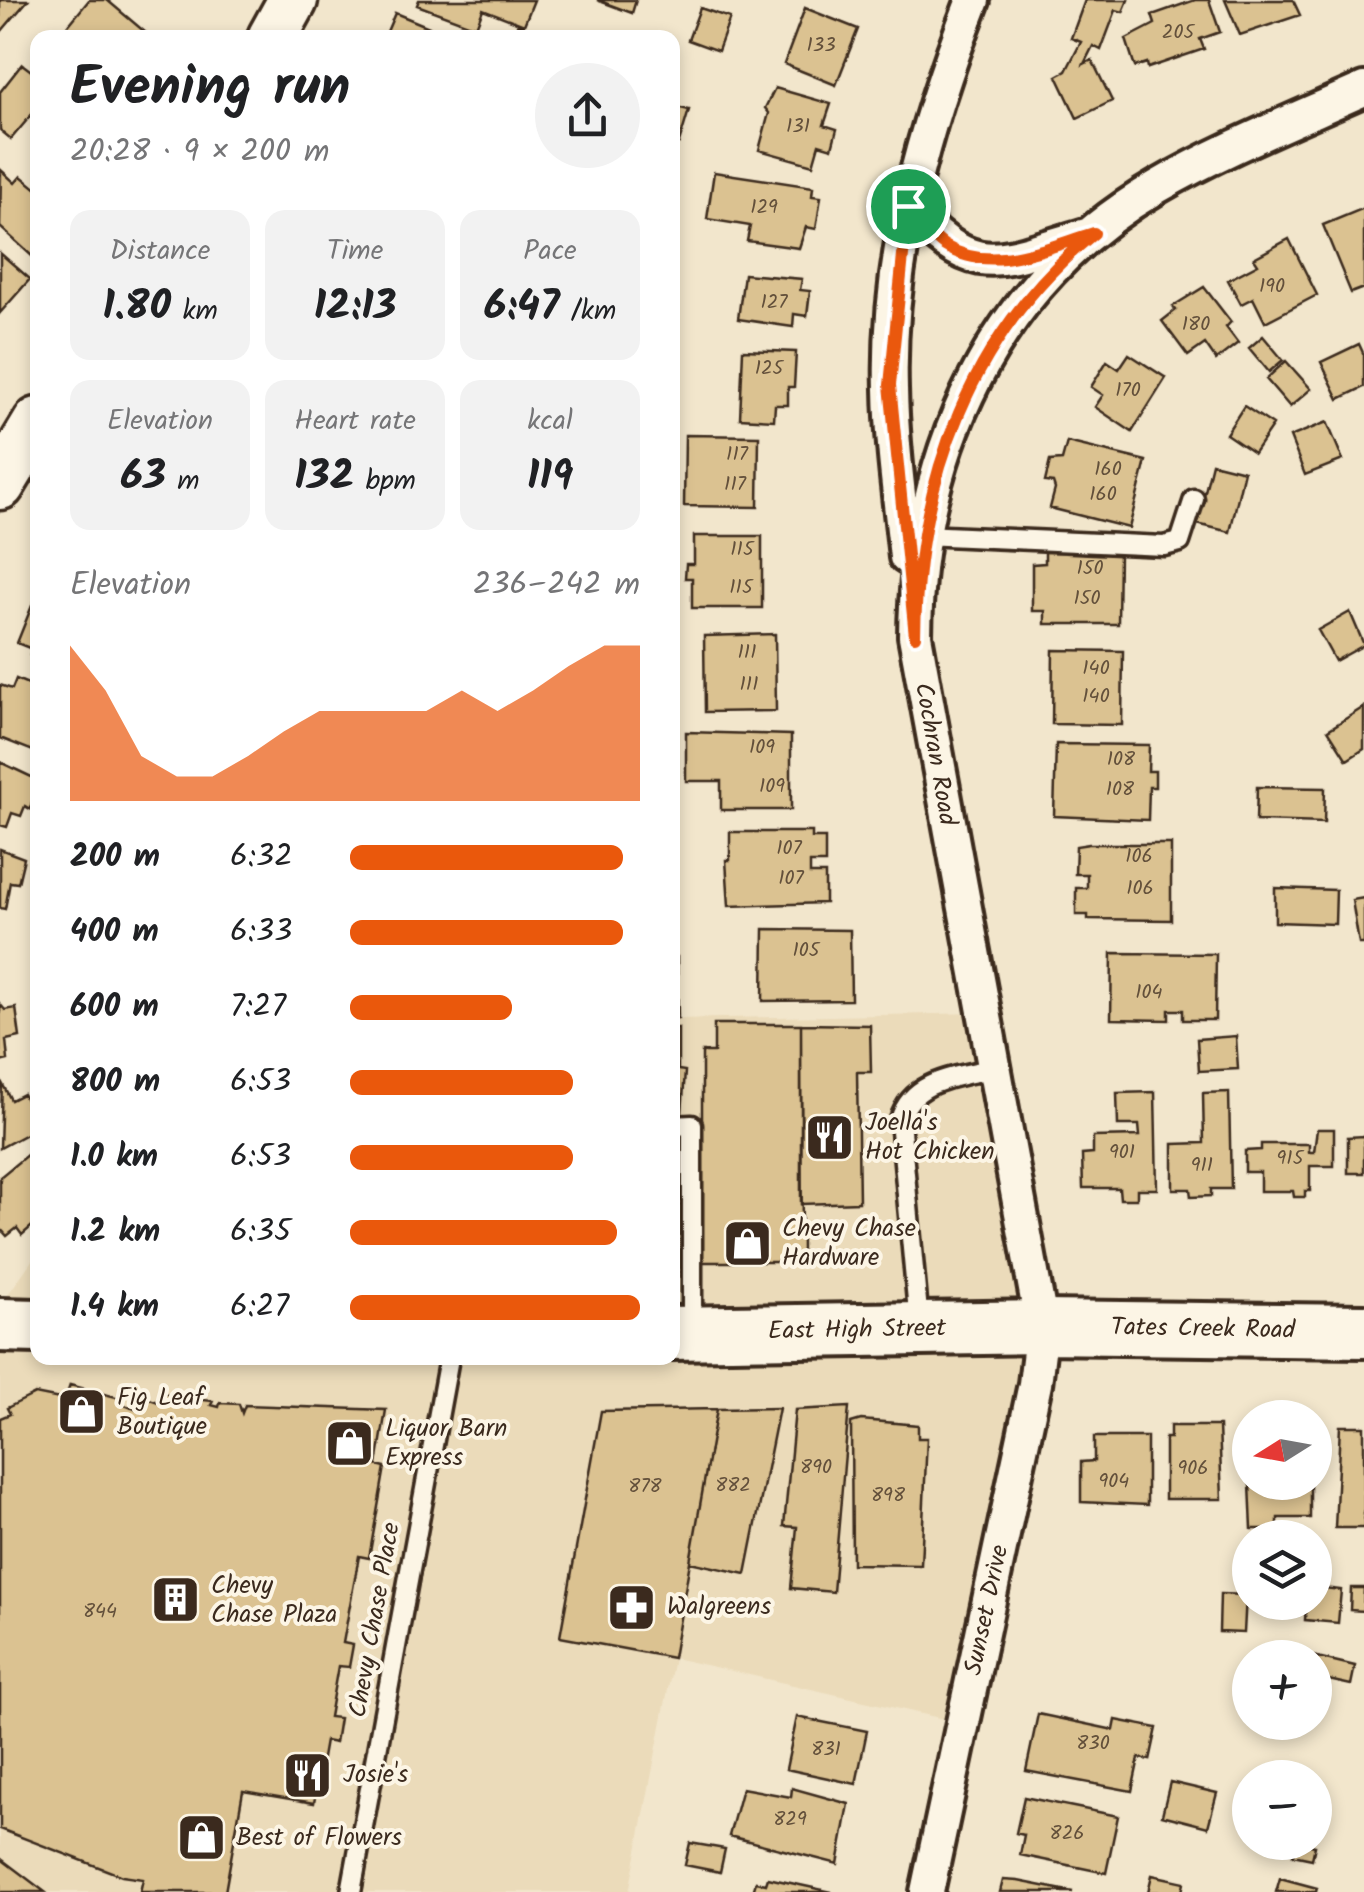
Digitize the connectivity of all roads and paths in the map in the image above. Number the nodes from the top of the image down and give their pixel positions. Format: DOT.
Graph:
graph roads {
  1 [pos="973,0"];
  2 [pos="1364,89"];
  3 [pos="908,206"];
  4 [pos="1094,233"];
  5 [pos="30,435"];
  6 [pos="0,485"];
  7 [pos="1194,499"];
  8 [pos="922,535"];
  9 [pos="915,636"];
  10 [pos="995,1068"];
  11 [pos="680,1126"];
  12 [pos="0,1325"];
  13 [pos="30,1326"];
  14 [pos="1042,1327"];
  15 [pos="919,1329"];
  16 [pos="1364,1331"];
  17 [pos="682,1332"];
  18 [pos="448,1365"];
  19 [pos="351,1892"];
  20 [pos="927,1892"];
  1 -- 3 [label="street"];
  2 -- 4 [label="street, Cochran Road"];
  3 -- 4 [label="street"];
  3 -- 9 [label="street"];
  4 -- 8 [label="street, Cochran Road"];
  5 -- 6 [label="street"];
  7 -- 8 [label="lane"];
  8 -- 9 [label="street, Cochran Road"];
  9 -- 10 [label="street, Cochran Road"];
  10 -- 14 [label="street, Cochran Road"];
  10 -- 15 [label="lane"];
  11 -- 17 [label="lane"];
  12 -- 13 [label="main road"];
  14 -- 15 [label="main road, East High Street"];
  14 -- 16 [label="main road, Tates Creek Road"];
  14 -- 20 [label="street, Sunset Drive"];
  15 -- 17 [label="main road, East High Street"];
  18 -- 19 [label="lane, Chevy Chase Place"];
}
